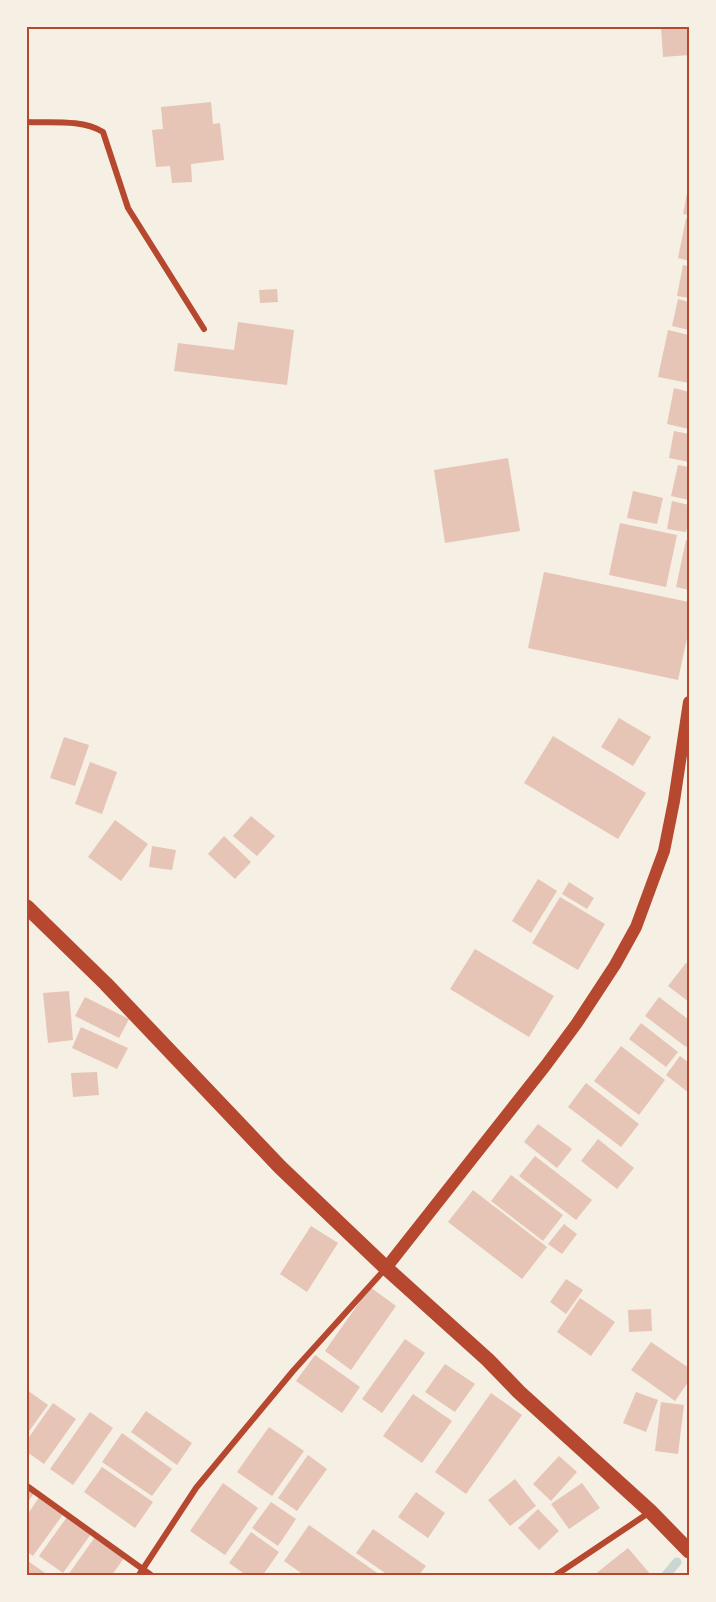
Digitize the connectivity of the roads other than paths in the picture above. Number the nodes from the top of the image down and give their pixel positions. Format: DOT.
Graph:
graph roads {
  1 [pos="27,123"];
  2 [pos="204,329"];
  3 [pos="689,702"];
  4 [pos="27,908"];
  5 [pos="386,1268"];
  6 [pos="27,1485"];
  7 [pos="650,1511"];
  8 [pos="689,1551"];
  9 [pos="141,1572"];
  10 [pos="151,1575"];
  11 [pos="556,1575"];
  1 -- 2 [label="street"];
  3 -- 5 [label="main road"];
  4 -- 5 [label="main road"];
  5 -- 7 [label="main road"];
  5 -- 9 [label="street"];
  6 -- 9 [label="street"];
  7 -- 8 [label="main road"];
  7 -- 11 [label="street"];
  9 -- 10 [label="street"];
}
